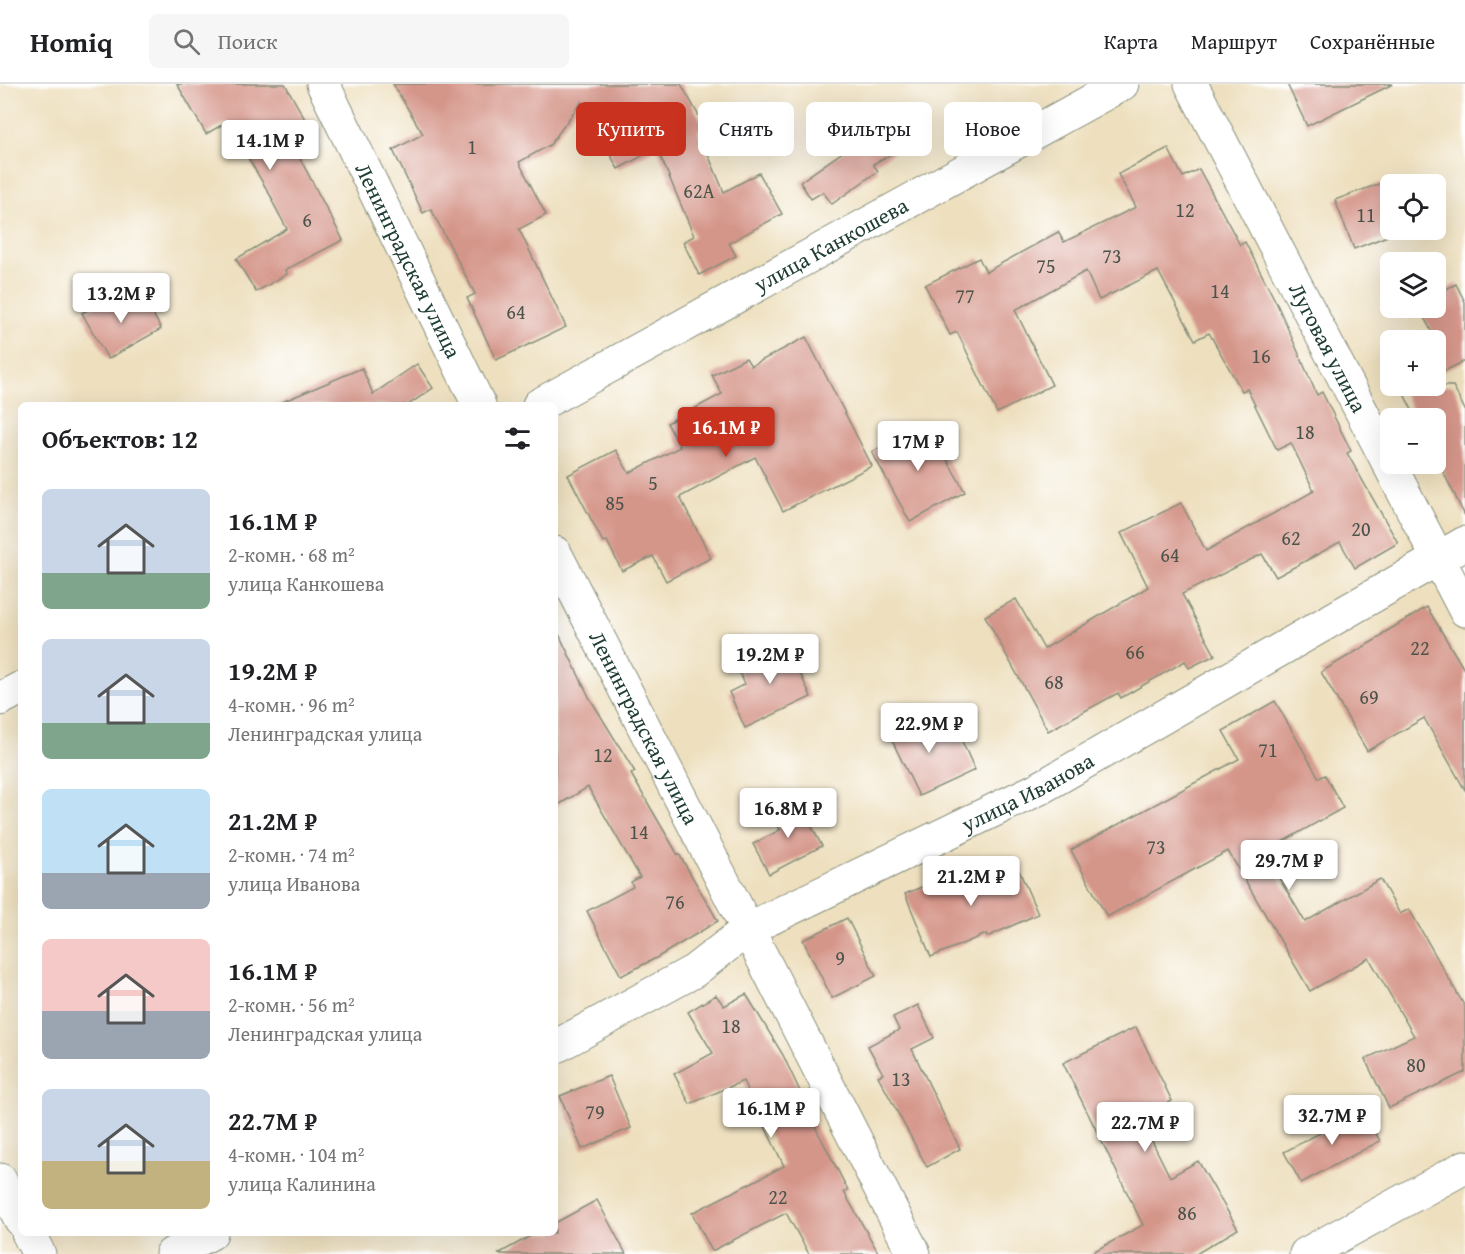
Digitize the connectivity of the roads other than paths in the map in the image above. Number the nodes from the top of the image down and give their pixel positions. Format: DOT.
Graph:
graph roads {
  1 [pos="323,84"];
  2 [pos="1122,84"];
  3 [pos="1191,84"];
  4 [pos="478,402"];
  5 [pos="544,402"];
  6 [pos="1451,550"];
  7 [pos="558,559"];
  8 [pos="1465,610"];
  9 [pos="18,690"];
  10 [pos="0,699"];
  11 [pos="748,929"];
  12 [pos="558,1045"];
  13 [pos="1465,1167"];
  14 [pos="0,1180"];
  15 [pos="18,1214"];
  16 [pos="30,1236"];
  17 [pos="205,1236"];
  18 [pos="39,1254"];
  19 [pos="172,1254"];
  20 [pos="914,1254"];
  21 [pos="1306,1254"];
  1 -- 4 [label="street, Ленинградская улица"];
  2 -- 5 [label="street, улица Канкошева"];
  3 -- 6 [label="street, Луговая улица"];
  6 -- 8 [label="street, Луговая улица"];
  6 -- 11 [label="street, улица Иванова"];
  7 -- 11 [label="street, Ленинградская улица"];
  9 -- 10 [label="street"];
  11 -- 12 [label="street, улица Иванова"];
  11 -- 20 [label="street, Ленинградская улица"];
  13 -- 21 [label="street"];
  14 -- 15 [label="street"];
  16 -- 18 [label="street"];
  17 -- 19 [label="street"];
}
